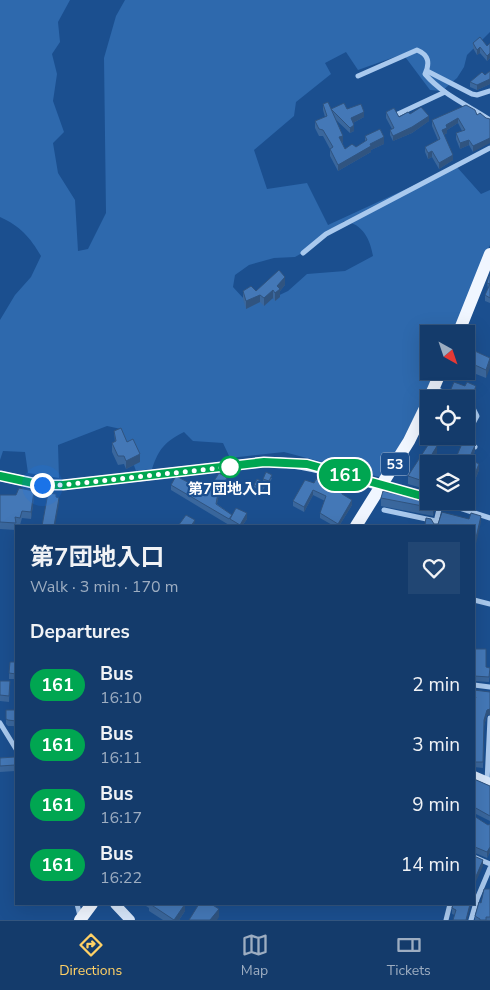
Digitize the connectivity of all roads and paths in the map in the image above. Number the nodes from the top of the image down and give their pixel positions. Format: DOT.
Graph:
graph roads {
  1 [pos="427,71"];
  2 [pos="358,76"];
  3 [pos="490,90"];
  4 [pos="445,92"];
  5 [pos="466,105"];
  6 [pos="459,108"];
  7 [pos="398,114"];
  8 [pos="490,120"];
  9 [pos="490,148"];
  10 [pos="303,254"];
  11 [pos="490,254"];
  12 [pos="462,325"];
  13 [pos="420,428"];
  14 [pos="472,445"];
  15 [pos="475,447"];
  16 [pos="0,476"];
  17 [pos="381,486"];
  18 [pos="420,496"];
  19 [pos="384,510"];
  20 [pos="438,510"];
  21 [pos="465,510"];
  22 [pos="490,518"];
  23 [pos="435,524"];
  24 [pos="357,525"];
  25 [pos="475,600"];
  26 [pos="490,604"];
  27 [pos="475,685"];
  28 [pos="490,687"];
  29 [pos="490,718"];
  30 [pos="0,723"];
  31 [pos="15,747"];
  32 [pos="475,776"];
  33 [pos="489,783"];
  34 [pos="475,858"];
  35 [pos="490,866"];
  36 [pos="482,885"];
  37 [pos="490,887"];
  38 [pos="475,898"];
  39 [pos="77,905"];
  40 [pos="91,905"];
  41 [pos="116,905"];
  42 [pos="450,905"];
  43 [pos="474,905"];
  44 [pos="80,920"];
  45 [pos="130,920"];
  46 [pos="446,920"];
  47 [pos="471,920"];
  1 -- 2 [label="street"];
  1 -- 3 [label="street"];
  1 -- 4 [label="street"];
  4 -- 5 [label="street"];
  4 -- 7 [label="street"];
  5 -- 6 [label="street"];
  5 -- 8 [label="street"];
  9 -- 10 [label="street"];
  11 -- 12 [label="main road"];
  13 -- 17 [label="main road, 53"];
  14 -- 15 [label="street"];
  16 -- 17 [label="street"];
  17 -- 18 [label="street"];
  17 -- 24 [label="main road, 53"];
  19 -- 23 [label="street"];
  20 -- 23 [label="street"];
  21 -- 22 [label="street"];
  25 -- 26 [label="street"];
  27 -- 28 [label="street"];
  29 -- 33 [label="street"];
  30 -- 31 [label="street"];
  32 -- 33 [label="street"];
  34 -- 35 [label="street"];
  35 -- 36 [label="street"];
  36 -- 37 [label="street"];
  36 -- 38 [label="street"];
  39 -- 44 [label="street"];
  40 -- 44 [label="main road"];
  41 -- 45 [label="street"];
  42 -- 46 [label="street"];
  43 -- 47 [label="street"];
}
